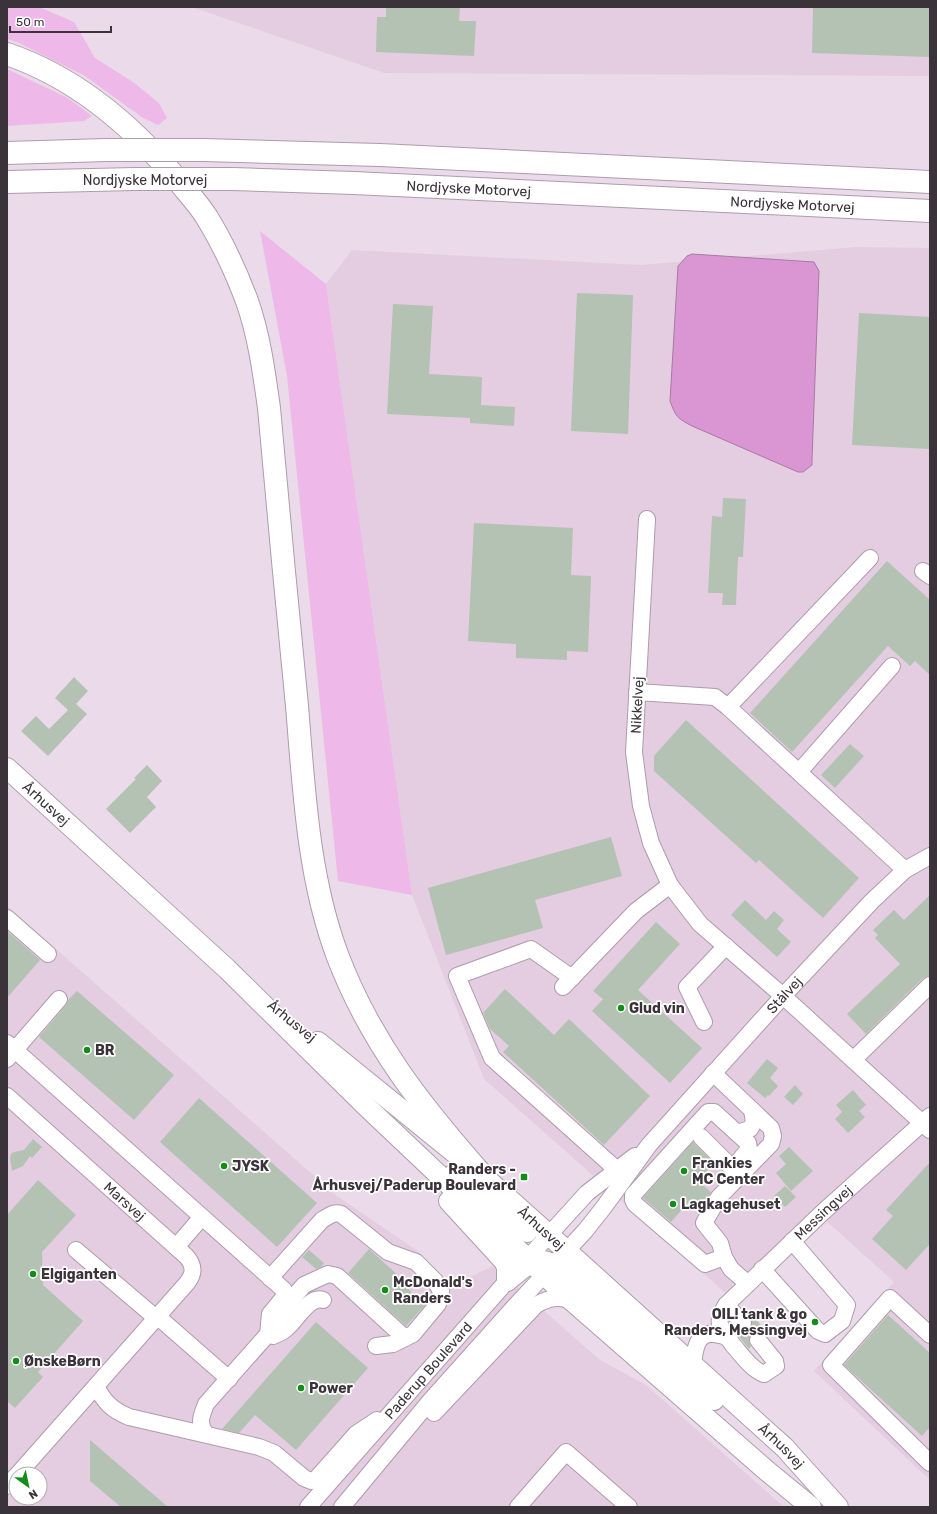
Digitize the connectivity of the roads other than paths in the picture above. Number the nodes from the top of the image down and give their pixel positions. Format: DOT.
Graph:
graph roads {
  1 [pos="7,54"];
  2 [pos="7,153"];
  3 [pos="7,182"];
  4 [pos="930,182"];
  5 [pos="930,211"];
  6 [pos="647,519"];
  7 [pos="870,558"];
  8 [pos="892,666"];
  9 [pos="637,692"];
  10 [pos="728,707"];
  11 [pos="7,768"];
  12 [pos="799,772"];
  13 [pos="930,856"];
  14 [pos="905,870"];
  15 [pos="670,885"];
  16 [pos="7,918"];
  17 [pos="726,946"];
  18 [pos="48,954"];
  19 [pos="227,969"];
  20 [pos="930,985"];
  21 [pos="782,996"];
  22 [pos="59,999"];
  23 [pos="704,1022"];
  24 [pos="10,1051"];
  25 [pos="853,1060"];
  26 [pos="713,1073"];
  27 [pos="7,1096"];
  28 [pos="368,1108"];
  29 [pos="752,1110"];
  30 [pos="927,1123"];
  31 [pos="737,1133"];
  32 [pos="700,1137"];
  33 [pos="649,1145"];
  34 [pos="617,1170"];
  35 [pos="736,1173"];
  36 [pos="482,1175"];
  37 [pos="202,1217"];
  38 [pos="792,1241"];
  39 [pos="176,1246"];
  40 [pos="76,1250"];
  41 [pos="550,1253"];
  42 [pos="724,1257"];
  43 [pos="762,1269"];
  44 [pos="270,1278"];
  45 [pos="507,1281"];
  46 [pos="747,1283"];
  47 [pos="323,1300"];
  48 [pos="572,1300"];
  49 [pos="726,1305"];
  50 [pos="156,1317"];
  51 [pos="743,1323"];
  52 [pos="930,1335"];
  53 [pos="726,1337"];
  54 [pos="406,1338"];
  55 [pos="264,1339"];
  56 [pos="758,1340"];
  57 [pos="376,1346"];
  58 [pos="693,1363"];
  59 [pos="228,1379"];
  60 [pos="96,1386"];
  61 [pos="396,1407"];
  62 [pos="206,1434"];
  63 [pos="785,1448"];
  64 [pos="928,1458"];
  65 [pos="25,1466"];
  66 [pos="308,1507"];
  67 [pos="342,1507"];
  68 [pos="518,1507"];
  69 [pos="629,1507"];
  70 [pos="811,1507"];
  71 [pos="838,1507"];
  1 -- 36 [label="highway"];
  2 -- 4 [label="highway, Nordjyske Motorvej, bridge"];
  3 -- 5 [label="highway, Nordjyske Motorvej, bridge"];
  6 -- 9 [label="street, Nikkelvej"];
  7 -- 10 [label="street"];
  8 -- 12 [label="street"];
  9 -- 10 [label="street"];
  9 -- 15 [label="street, Nikkelvej"];
  10 -- 12 [label="street"];
  11 -- 19 [label="main road, Århusvej"];
  12 -- 14 [label="street"];
  13 -- 14 [label="street, Stålvej"];
  14 -- 21 [label="street, Stålvej"];
  15 -- 17 [label="street, Nikkelvej"];
  15 -- 34 [label="street"];
  16 -- 18 [label="street"];
  17 -- 21 [label="street, Nikkelvej"];
  17 -- 23 [label="street"];
  19 -- 28 [label="main road, Århusvej"];
  19 -- 36 [label="main road, Århusvej"];
  20 -- 25 [label="street"];
  21 -- 25 [label="street, Messingvej"];
  21 -- 26 [label="street, Stålvej"];
  22 -- 24 [label="street"];
  24 -- 37 [label="street"];
  25 -- 30 [label="street, Messingvej"];
  26 -- 29 [label="street"];
  26 -- 33 [label="street, Stålvej"];
  27 -- 39 [label="street, Marsvej"];
  28 -- 41 [label="main road"];
  28 -- 45 [label="main road"];
  29 -- 31 [label="street"];
  29 -- 35 [label="street"];
  30 -- 38 [label="street, Messingvej"];
  31 -- 35 [label="street"];
  31 -- 42 [label="street"];
  32 -- 35 [label="street"];
  33 -- 34 [label="street, Stålvej"];
  33 -- 41 [label="street, Stålvej"];
  34 -- 41 [label="street, Stålvej"];
  35 -- 42 [label="street"];
  36 -- 41 [label="main road, Århusvej"];
  37 -- 39 [label="street"];
  37 -- 44 [label="street"];
  38 -- 43 [label="street, Messingvej"];
  38 -- 43 [label="street"];
  39 -- 50 [label="street, Marsvej"];
  40 -- 50 [label="street"];
  41 -- 45 [label="main road"];
  41 -- 48 [label="main road, Århusvej"];
  41 -- 58 [label="main road, Århusvej"];
  41 -- 63 [label="main road"];
  41 -- 67 [label="street, Paderup Boulevard"];
  42 -- 46 [label="street"];
  43 -- 46 [label="street, Messingvej"];
  44 -- 54 [label="street"];
  44 -- 55 [label="street"];
  45 -- 61 [label="street, Paderup Boulevard"];
  46 -- 49 [label="street, Messingvej"];
  47 -- 55 [label="street"];
  48 -- 67 [label="street"];
  48 -- 70 [label="main road, Århusvej"];
  49 -- 51 [label="street"];
  49 -- 53 [label="street"];
  50 -- 59 [label="street"];
  50 -- 60 [label="street, Marsvej"];
  52 -- 64 [label="street"];
  53 -- 56 [label="street"];
  53 -- 58 [label="street"];
  54 -- 55 [label="street"];
  54 -- 57 [label="street"];
  55 -- 59 [label="street"];
  58 -- 63 [label="main road, Århusvej"];
  59 -- 62 [label="street"];
  60 -- 62 [label="street"];
  60 -- 65 [label="street, Marsvej"];
  61 -- 62 [label="street"];
  61 -- 66 [label="street, Paderup Boulevard"];
  63 -- 71 [label="main road, Århusvej"];
  68 -- 69 [label="street"];
}
